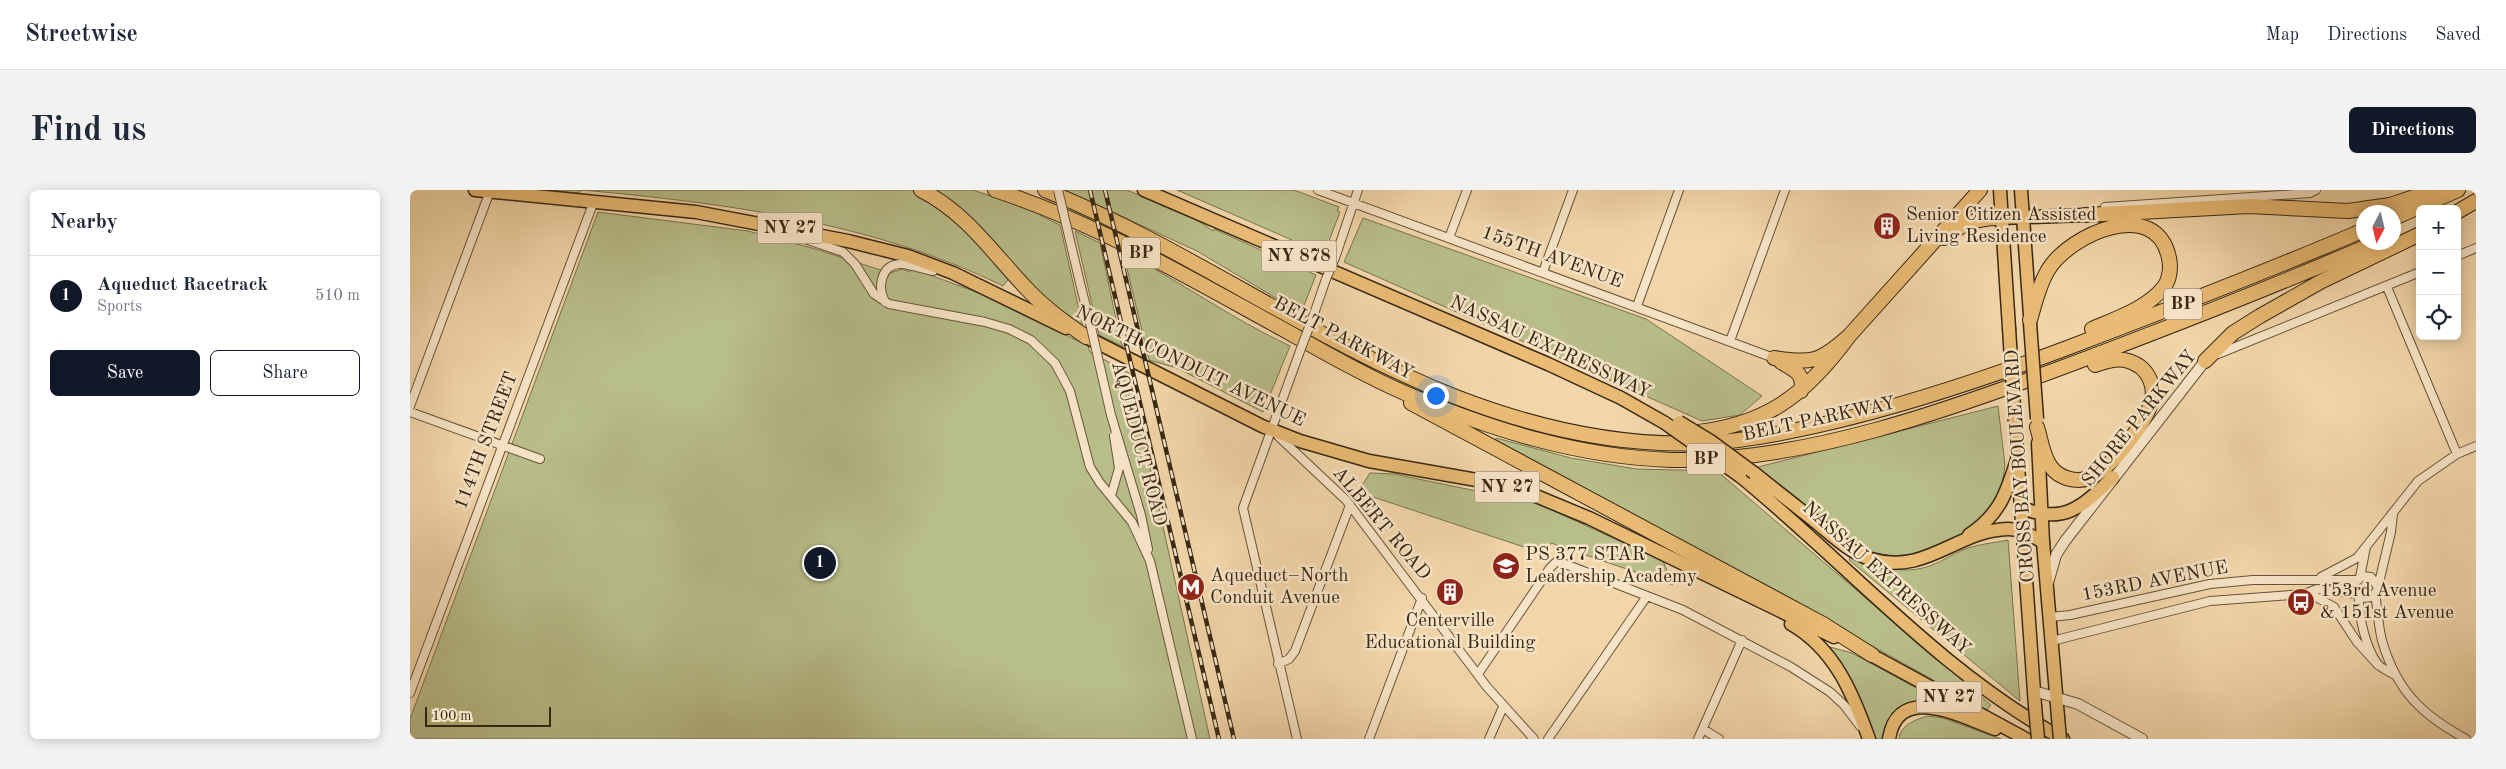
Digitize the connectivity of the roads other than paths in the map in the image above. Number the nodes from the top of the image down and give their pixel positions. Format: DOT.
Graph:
graph roads {
  1 [pos="475,190"];
  2 [pos="921,190"];
  3 [pos="995,190"];
  4 [pos="1046,190"];
  5 [pos="1058,190"];
  6 [pos="1144,190"];
  7 [pos="1318,190"];
  8 [pos="1358,190"];
  9 [pos="1467,190"];
  10 [pos="1573,190"];
  11 [pos="1679,190"];
  12 [pos="1785,190"];
  13 [pos="1980,190"];
  14 [pos="2000,190"];
  15 [pos="2021,190"];
  16 [pos="2316,190"];
  17 [pos="2436,190"];
  18 [pos="2458,190"];
  19 [pos="490,191"];
  20 [pos="594,201"];
  21 [pos="2476,201"];
  22 [pos="1355,203"];
  23 [pos="2461,208"];
  24 [pos="2085,215"];
  25 [pos="2401,215"];
  26 [pos="2001,218"];
  27 [pos="2022,218"];
  28 [pos="758,222"];
  29 [pos="2416,226"];
  30 [pos="2356,233"];
  31 [pos="2401,233"];
  32 [pos="2416,236"];
  33 [pos="1449,238"];
  34 [pos="2476,248"];
  35 [pos="2358,250"];
  36 [pos="2461,254"];
  37 [pos="1917,262"];
  38 [pos="1543,272"];
  39 [pos="2416,274"];
  40 [pos="967,278"];
  41 [pos="2387,287"];
  42 [pos="885,302"];
  43 [pos="1637,306"];
  44 [pos="2030,322"];
  45 [pos="1088,332"];
  46 [pos="1849,336"];
  47 [pos="1730,341"];
  48 [pos="1774,358"];
  49 [pos="2205,361"];
  50 [pos="1360,372"];
  51 [pos="2000,373"];
  52 [pos="1801,391"];
  53 [pos="1994,393"];
  54 [pos="1621,398"];
  55 [pos="410,406"];
  56 [pos="1482,406"];
  57 [pos="410,412"];
  58 [pos="1111,415"];
  59 [pos="2037,423"];
  60 [pos="1271,430"];
  61 [pos="504,446"];
  62 [pos="2476,446"];
  63 [pos="2457,454"];
  64 [pos="540,459"];
  65 [pos="2017,460"];
  66 [pos="2113,477"];
  67 [pos="1111,496"];
  68 [pos="1350,505"];
  69 [pos="2020,507"];
  70 [pos="2042,514"];
  71 [pos="2393,514"];
  72 [pos="2022,532"];
  73 [pos="2043,542"];
  74 [pos="1956,544"];
  75 [pos="2366,547"];
  76 [pos="1150,561"];
  77 [pos="2317,578"];
  78 [pos="2359,578"];
  79 [pos="2377,586"];
  80 [pos="1728,587"];
  81 [pos="2047,587"];
  82 [pos="2304,594"];
  83 [pos="2375,594"];
  84 [pos="2358,595"];
  85 [pos="1647,596"];
  86 [pos="1422,598"];
  87 [pos="2050,617"];
  88 [pos="1742,640"];
  89 [pos="2052,641"];
  90 [pos="1872,655"];
  91 [pos="1278,664"];
  92 [pos="2378,665"];
  93 [pos="1478,674"];
  94 [pos="2393,674"];
  95 [pos="410,691"];
  96 [pos="2034,691"];
  97 [pos="2056,698"];
  98 [pos="1503,707"];
  99 [pos="1703,729"];
  100 [pos="2455,736"];
  101 [pos="1192,739"];
  102 [pos="1297,739"];
  103 [pos="1369,739"];
  104 [pos="1489,739"];
  105 [pos="1534,739"];
  106 [pos="1548,739"];
  107 [pos="1698,739"];
  108 [pos="1719,739"];
  109 [pos="1868,739"];
  110 [pos="1889,739"];
  111 [pos="2025,739"];
  112 [pos="2038,739"];
  113 [pos="2061,739"];
  114 [pos="2142,739"];
  115 [pos="2466,739"];
  1 -- 19 [label="main road, NORTH CONDUIT AVENUE / NY 27"];
  2 -- 45 [label="highway"];
  3 -- 50 [label="highway, BELT PARKWAY / BP"];
  4 -- 56 [label="highway, BELT PARKWAY / BP"];
  5 -- 45 [label="street, AQUEDUCT ROAD, bridge"];
  6 -- 54 [label="main road, NASSAU EXPRESSWAY / NY 878"];
  7 -- 22 [label="street, 155TH AVENUE"];
  8 -- 22 [label="street"];
  9 -- 33 [label="street"];
  10 -- 38 [label="street"];
  11 -- 43 [label="street"];
  12 -- 47 [label="street"];
  13 -- 37 [label="highway"];
  14 -- 26 [label="main road, CROSS BAY BOULEVARD"];
  15 -- 27 [label="main road, CROSS BAY BOULEVARD"];
  16 -- 24 [label="street"];
  17 -- 24 [label="highway"];
  18 -- 25 [label="highway"];
  19 -- 20 [label="main road, NORTH CONDUIT AVENUE / NY 27"];
  19 -- 55 [label="street"];
  20 -- 28 [label="main road, NORTH CONDUIT AVENUE / NY 27"];
  20 -- 61 [label="street, 114TH STREET"];
  21 -- 23 [label="highway"];
  22 -- 33 [label="street, 155TH AVENUE"];
  22 -- 60 [label="street, bridge"];
  24 -- 27 [label="main road"];
  26 -- 27 [label="main road"];
  26 -- 37 [label="highway"];
  26 -- 65 [label="main road, CROSS BAY BOULEVARD, bridge"];
  27 -- 44 [label="main road, CROSS BAY BOULEVARD"];
  28 -- 40 [label="main road, NORTH CONDUIT AVENUE / NY 27"];
  28 -- 42 [label="street, AQUEDUCT ROAD"];
  29 -- 31 [label="highway"];
  30 -- 51 [label="highway, BELT PARKWAY / BP"];
  32 -- 49 [label="highway"];
  33 -- 38 [label="street, 155TH AVENUE"];
  34 -- 36 [label="street"];
  35 -- 53 [label="highway, BELT PARKWAY / BP"];
  37 -- 46 [label="highway"];
  38 -- 43 [label="street, 155TH AVENUE"];
  39 -- 41 [label="street, SHORE PARKWAY"];
  40 -- 42 [label="street"];
  40 -- 45 [label="main road, NORTH CONDUIT AVENUE / NY 27"];
  41 -- 49 [label="street, SHORE PARKWAY"];
  41 -- 63 [label="street"];
  42 -- 67 [label="street, AQUEDUCT ROAD"];
  43 -- 47 [label="street, 155TH AVENUE"];
  44 -- 51 [label="highway"];
  44 -- 59 [label="main road, CROSS BAY BOULEVARD, bridge"];
  45 -- 58 [label="street, AQUEDUCT ROAD, bridge"];
  45 -- 60 [label="main road, NORTH CONDUIT AVENUE / NY 27"];
  46 -- 48 [label="highway"];
  46 -- 52 [label="highway"];
  47 -- 48 [label="street, 155TH AVENUE"];
  48 -- 52 [label="highway"];
  49 -- 66 [label="street, SHORE PARKWAY"];
  50 -- 53 [label="highway, BELT PARKWAY / BP"];
  50 -- 90 [label="highway"];
  51 -- 56 [label="highway, BELT PARKWAY / BP"];
  52 -- 56 [label="highway"];
  53 -- 59 [label="highway"];
  54 -- 74 [label="main road, bridge"];
  54 -- 113 [label="main road, NASSAU EXPRESSWAY / NY 27, bridge"];
  57 -- 61 [label="street"];
  58 -- 67 [label="street"];
  58 -- 76 [label="street, AQUEDUCT ROAD"];
  59 -- 70 [label="main road, CROSS BAY BOULEVARD"];
  60 -- 68 [label="street, ALBERT ROAD"];
  60 -- 80 [label="main road, NORTH CONDUIT AVENUE / NY 27"];
  60 -- 91 [label="street"];
  61 -- 64 [label="street"];
  61 -- 95 [label="street, 114TH STREET"];
  62 -- 63 [label="street"];
  63 -- 71 [label="street"];
  65 -- 69 [label="main road, CROSS BAY BOULEVARD"];
  65 -- 74 [label="main road"];
  66 -- 70 [label="main road"];
  66 -- 81 [label="street, SHORE PARKWAY"];
  67 -- 76 [label="street, AQUEDUCT ROAD"];
  68 -- 86 [label="street, ALBERT ROAD"];
  68 -- 91 [label="street"];
  69 -- 70 [label="main road"];
  69 -- 72 [label="main road, CROSS BAY BOULEVARD"];
  70 -- 73 [label="main road, CROSS BAY BOULEVARD"];
  71 -- 75 [label="street"];
  71 -- 79 [label="street"];
  72 -- 73 [label="main road"];
  72 -- 74 [label="main road"];
  72 -- 96 [label="main road, CROSS BAY BOULEVARD"];
  73 -- 81 [label="main road, CROSS BAY BOULEVARD"];
  75 -- 77 [label="street"];
  75 -- 78 [label="street"];
  76 -- 101 [label="street, AQUEDUCT ROAD"];
  77 -- 78 [label="street, 153RD AVENUE"];
  77 -- 87 [label="street, 153RD AVENUE"];
  78 -- 79 [label="street"];
  78 -- 84 [label="street"];
  79 -- 83 [label="street"];
  80 -- 90 [label="main road, NORTH CONDUIT AVENUE / NY 27"];
  80 -- 109 [label="main road"];
  81 -- 87 [label="main road, CROSS BAY BOULEVARD"];
  82 -- 84 [label="street, 153RD AVENUE"];
  82 -- 89 [label="street, 153RD AVENUE"];
  82 -- 92 [label="street, 153RD AVENUE"];
  83 -- 84 [label="street"];
  83 -- 94 [label="street"];
  84 -- 92 [label="street"];
  85 -- 88 [label="street"];
  85 -- 93 [label="street"];
  85 -- 106 [label="street"];
  86 -- 93 [label="street, ALBERT ROAD"];
  86 -- 103 [label="street"];
  87 -- 89 [label="main road, CROSS BAY BOULEVARD"];
  88 -- 99 [label="street"];
  88 -- 109 [label="street"];
  89 -- 97 [label="main road, CROSS BAY BOULEVARD"];
  90 -- 111 [label="main road, NORTH CONDUIT AVENUE / NY 27"];
  91 -- 102 [label="street"];
  92 -- 94 [label="street, 153RD AVENUE"];
  93 -- 98 [label="street, ALBERT ROAD"];
  94 -- 100 [label="street"];
  96 -- 97 [label="street"];
  96 -- 112 [label="main road, CROSS BAY BOULEVARD, bridge"];
  97 -- 113 [label="main road, CROSS BAY BOULEVARD, bridge"];
  97 -- 114 [label="street"];
  98 -- 104 [label="street"];
  98 -- 105 [label="street, ALBERT ROAD"];
  99 -- 107 [label="street"];
  99 -- 108 [label="street"];
  100 -- 115 [label="street"];
  110 -- 111 [label="main road"];
}
